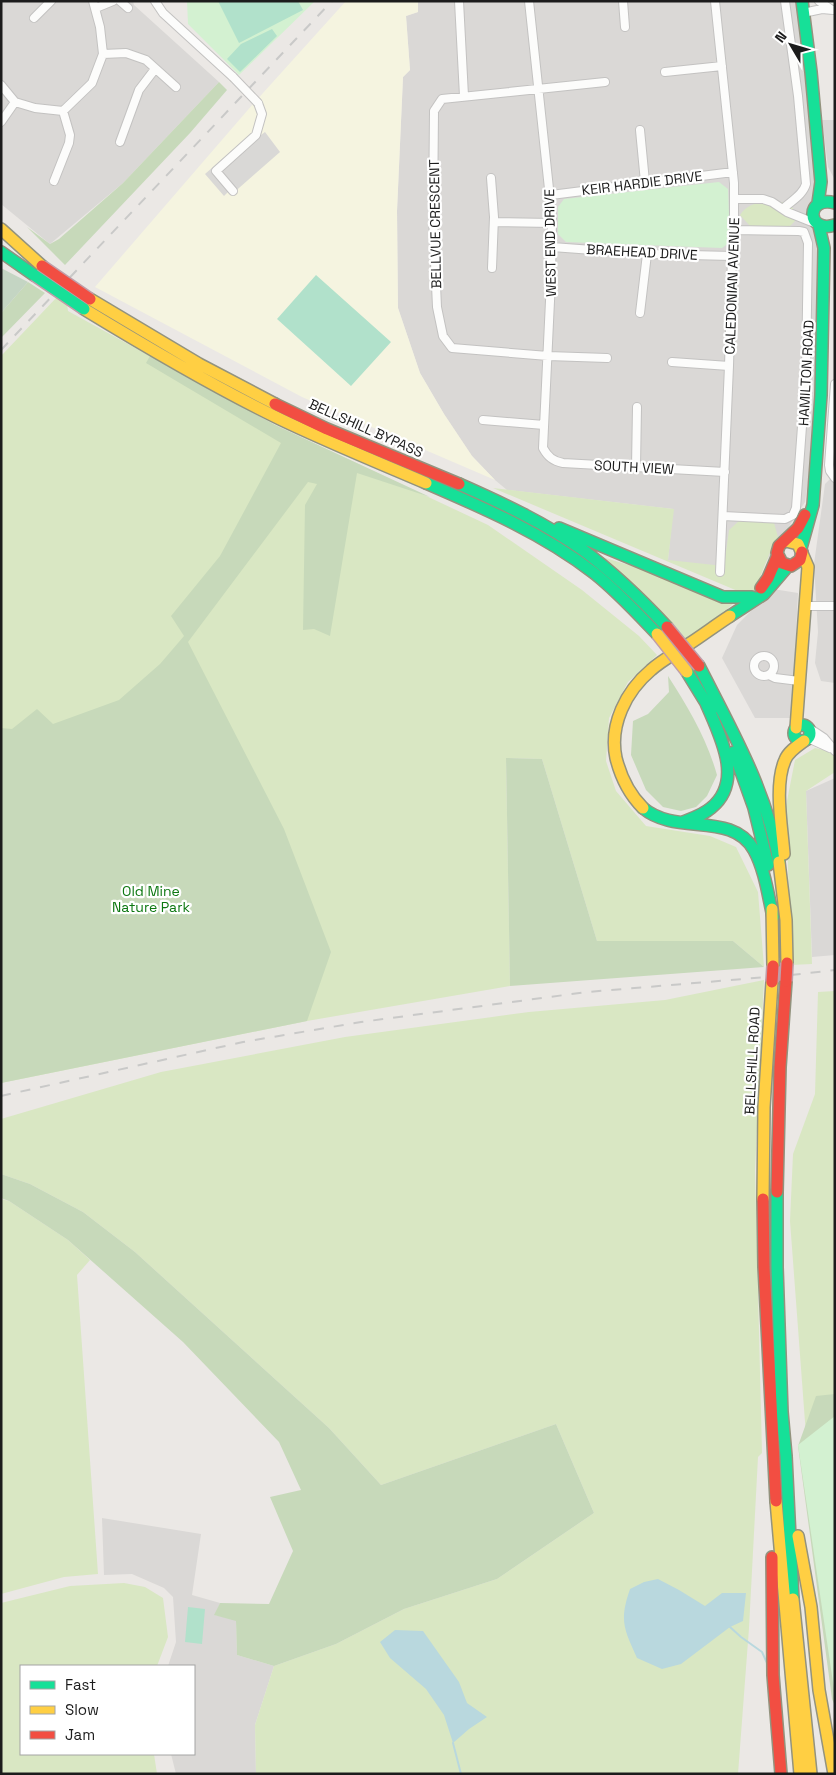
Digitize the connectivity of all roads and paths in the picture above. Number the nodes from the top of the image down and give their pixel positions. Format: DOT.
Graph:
graph roads {
  1 [pos="51,1"];
  2 [pos="113,1"];
  3 [pos="120,1"];
  4 [pos="156,1"];
  5 [pos="459,1"];
  6 [pos="529,1"];
  7 [pos="622,1"];
  8 [pos="715,1"];
  9 [pos="785,1"];
  10 [pos="819,1"];
  11 [pos="95,4"];
  12 [pos="803,7"];
  13 [pos="128,8"];
  14 [pos="834,11"];
  15 [pos="34,18"];
  16 [pos="625,27"];
  17 [pos="103,54"];
  18 [pos="722,66"];
  19 [pos="155,69"];
  20 [pos="665,72"];
  21 [pos="604,82"];
  22 [pos="1,85"];
  23 [pos="176,87"];
  24 [pos="538,88"];
  25 [pos="464,96"];
  26 [pos="16,102"];
  27 [pos="63,111"];
  28 [pos="1,122"];
  29 [pos="640,130"];
  30 [pos="120,142"];
  31 [pos="733,172"];
  32 [pos="491,178"];
  33 [pos="54,181"];
  34 [pos="645,182"];
  35 [pos="821,182"];
  36 [pos="233,191"];
  37 [pos="551,195"];
  38 [pos="734,198"];
  39 [pos="833,202"];
  40 [pos="817,204"];
  41 [pos="783,209"];
  42 [pos="798,216"];
  43 [pos="494,222"];
  44 [pos="552,223"];
  45 [pos="818,225"];
  46 [pos="834,226"];
  47 [pos="1,229"];
  48 [pos="734,230"];
  49 [pos="1,237"];
  50 [pos="552,247"];
  51 [pos="824,248"];
  52 [pos="1,252"];
  53 [pos="647,254"];
  54 [pos="732,256"];
  55 [pos="1,257"];
  56 [pos="42,266"];
  57 [pos="492,268"];
  58 [pos="32,274"];
  59 [pos="87,304"];
  60 [pos="640,313"];
  61 [pos="548,356"];
  62 [pos="607,358"];
  63 [pos="672,362"];
  64 [pos="730,366"];
  65 [pos="835,386"];
  66 [pos="637,407"];
  67 [pos="483,420"];
  68 [pos="544,425"];
  69 [pos="547,455"];
  70 [pos="636,467"];
  71 [pos="725,472"];
  72 [pos="835,478"];
  73 [pos="813,500"];
  74 [pos="510,508"];
  75 [pos="723,516"];
  76 [pos="786,541"];
  77 [pos="801,550"];
  78 [pos="777,558"];
  79 [pos="791,566"];
  80 [pos="720,572"];
  81 [pos="807,579"];
  82 [pos="752,597"];
  83 [pos="805,606"];
  84 [pos="835,606"];
  85 [pos="742,608"];
  86 [pos="662,631"];
  87 [pos="699,666"];
  88 [pos="687,672"];
  89 [pos="769,675"];
  90 [pos="799,681"];
  91 [pos="704,697"];
  92 [pos="797,710"];
  93 [pos="807,733"];
  94 [pos="833,750"];
  95 [pos="680,824"];
  96 [pos="773,917"];
  97 [pos="787,925"];
  98 [pos="786,1456"];
  99 [pos="773,1470"];
  100 [pos="781,1774"];
  101 [pos="800,1774"];
  102 [pos="811,1774"];
  103 [pos="834,1774"];
  1 -- 15 [label="street"];
  2 -- 11 [label="street"];
  3 -- 13 [label="street"];
  4 -- 36 [label="street, bridge"];
  5 -- 25 [label="street"];
  6 -- 24 [label="street, WEST END DRIVE"];
  7 -- 16 [label="street"];
  8 -- 18 [label="street, CALEDONIAN AVENUE"];
  9 -- 41 [label="street"];
  10 -- 14 [label="street"];
  11 -- 17 [label="street"];
  12 -- 14 [label="street"];
  12 -- 35 [label="main road"];
  17 -- 19 [label="street"];
  17 -- 27 [label="street"];
  18 -- 20 [label="street"];
  18 -- 31 [label="street, CALEDONIAN AVENUE"];
  19 -- 23 [label="street"];
  19 -- 30 [label="street"];
  21 -- 24 [label="street, BELLVUE CRESCENT"];
  22 -- 26 [label="street"];
  24 -- 25 [label="street, BELLVUE CRESCENT"];
  24 -- 37 [label="street, WEST END DRIVE"];
  25 -- 61 [label="street, BELLVUE CRESCENT"];
  26 -- 27 [label="street"];
  26 -- 28 [label="street"];
  27 -- 33 [label="street"];
  29 -- 34 [label="street"];
  31 -- 34 [label="street, KEIR HARDIE DRIVE"];
  31 -- 38 [label="street, CALEDONIAN AVENUE"];
  32 -- 43 [label="street"];
  34 -- 37 [label="street, KEIR HARDIE DRIVE"];
  35 -- 39 [label="main road"];
  35 -- 40 [label="main road"];
  37 -- 44 [label="street, WEST END DRIVE"];
  38 -- 41 [label="street"];
  38 -- 48 [label="street, CALEDONIAN AVENUE"];
  39 -- 40 [label="main road"];
  40 -- 42 [label="street"];
  40 -- 45 [label="main road, HAMILTON ROAD"];
  41 -- 42 [label="street"];
  42 -- 45 [label="street"];
  43 -- 44 [label="street"];
  43 -- 57 [label="street"];
  44 -- 50 [label="street, WEST END DRIVE"];
  45 -- 46 [label="main road"];
  45 -- 51 [label="main road, HAMILTON ROAD"];
  46 -- 51 [label="main road, HAMILTON ROAD"];
  47 -- 56 [label="main road"];
  48 -- 54 [label="street, CALEDONIAN AVENUE"];
  48 -- 75 [label="street"];
  49 -- 56 [label="main road, BELLSHILL BYPASS"];
  50 -- 53 [label="street, BRAEHEAD DRIVE"];
  50 -- 61 [label="street, WEST END DRIVE"];
  51 -- 73 [label="main road, HAMILTON ROAD"];
  52 -- 58 [label="main road, BELLSHILL BYPASS"];
  53 -- 54 [label="street, BRAEHEAD DRIVE"];
  53 -- 60 [label="street"];
  54 -- 64 [label="street, CALEDONIAN AVENUE"];
  55 -- 58 [label="main road"];
  56 -- 59 [label="main road, BELLSHILL BYPASS, bridge"];
  58 -- 59 [label="main road, BELLSHILL BYPASS, bridge"];
  59 -- 74 [label="main road, BELLSHILL BYPASS"];
  59 -- 86 [label="main road, BELLSHILL BYPASS"];
  61 -- 62 [label="street"];
  61 -- 68 [label="street, WEST END DRIVE"];
  63 -- 64 [label="street"];
  64 -- 71 [label="street, CALEDONIAN AVENUE"];
  65 -- 72 [label="street"];
  66 -- 70 [label="street"];
  67 -- 68 [label="street"];
  68 -- 69 [label="street, WEST END DRIVE"];
  69 -- 70 [label="street, SOUTH VIEW"];
  70 -- 71 [label="street, SOUTH VIEW"];
  71 -- 75 [label="street, CALEDONIAN AVENUE"];
  73 -- 76 [label="main road, HAMILTON ROAD"];
  73 -- 77 [label="main road, HAMILTON ROAD"];
  74 -- 82 [label="main road"];
  74 -- 86 [label="main road, BELLSHILL BYPASS"];
  75 -- 80 [label="street, CALEDONIAN AVENUE"];
  76 -- 77 [label="main road"];
  76 -- 78 [label="main road"];
  77 -- 79 [label="main road"];
  77 -- 81 [label="main road, HAMILTON ROAD"];
  78 -- 79 [label="main road"];
  78 -- 82 [label="main road"];
  79 -- 81 [label="main road"];
  79 -- 85 [label="main road"];
  81 -- 83 [label="main road, HAMILTON ROAD"];
  82 -- 85 [label="main road"];
  83 -- 84 [label="street"];
  83 -- 90 [label="main road, HAMILTON ROAD"];
  85 -- 95 [label="main road"];
  86 -- 87 [label="main road, BELLSHILL BYPASS, bridge"];
  86 -- 88 [label="main road, BELLSHILL BYPASS, bridge"];
  87 -- 97 [label="main road, BELLSHILL ROAD"];
  88 -- 91 [label="main road, BELLSHILL ROAD"];
  89 -- 90 [label="street"];
  90 -- 92 [label="main road, HAMILTON ROAD"];
  91 -- 95 [label="main road"];
  91 -- 96 [label="main road, BELLSHILL ROAD"];
  92 -- 93 [label="main road"];
  92 -- 93 [label="main road, HAMILTON ROAD"];
  93 -- 94 [label="street"];
  93 -- 97 [label="main road"];
  95 -- 96 [label="main road"];
  96 -- 99 [label="main road, BELLSHILL ROAD, bridge"];
  97 -- 98 [label="main road, BELLSHILL ROAD, bridge"];
  98 -- 102 [label="main road"];
  98 -- 103 [label="main road"];
  99 -- 100 [label="main road"];
  99 -- 101 [label="main road"];
}
